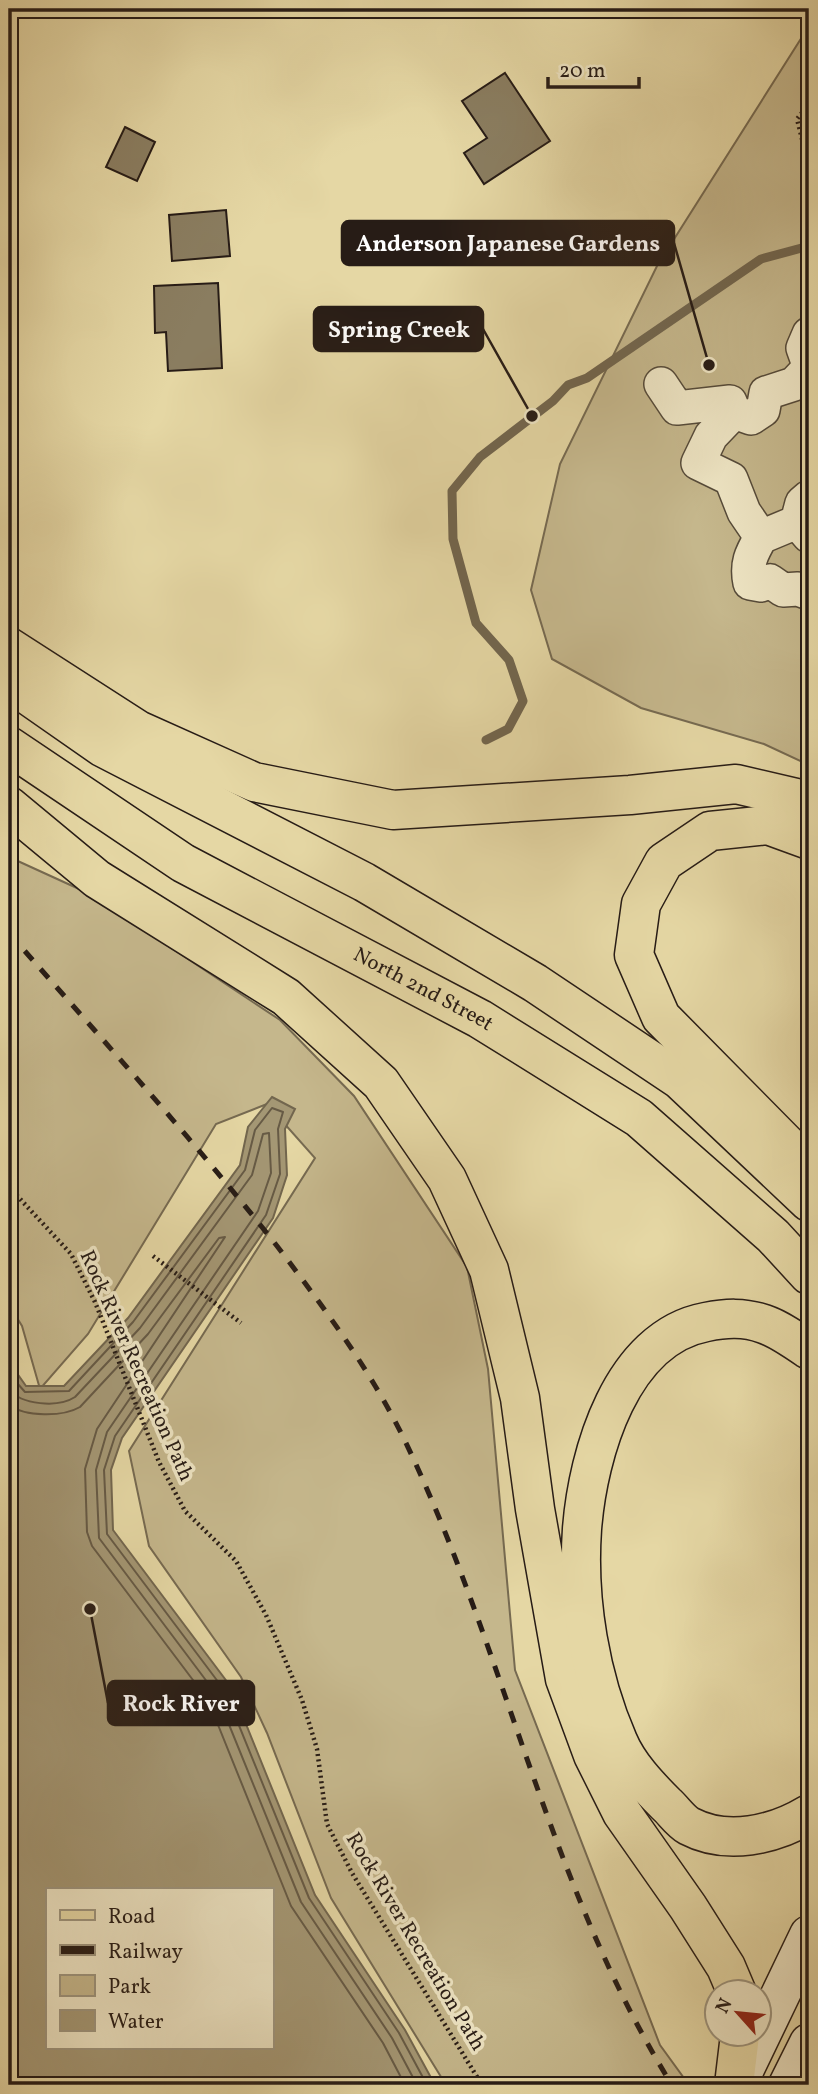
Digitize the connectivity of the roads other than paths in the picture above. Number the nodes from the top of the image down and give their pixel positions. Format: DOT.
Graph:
graph roads {
  1 [pos="809,334"];
  2 [pos="809,367"];
  3 [pos="661,384"];
  4 [pos="734,412"];
  5 [pos="805,519"];
  6 [pos="761,537"];
  7 [pos="809,593"];
  8 [pos="9,648"];
  9 [pos="9,682"];
  10 [pos="9,746"];
  11 [pos="809,801"];
  12 [pos="9,806"];
  13 [pos="809,840"];
  14 [pos="809,1167"];
  15 [pos="809,1202"];
  16 [pos="809,1275"];
  17 [pos="809,1350"];
  18 [pos="809,1814"];
  19 [pos="809,1935"];
  20 [pos="731,1979"];
  21 [pos="809,2043"];
  22 [pos="739,2048"];
  23 [pos="736,2085"];
  24 [pos="788,2085"];
  1 -- 2 [label="street"];
  2 -- 4 [label="street"];
  3 -- 4 [label="street"];
  4 -- 6 [label="street"];
  5 -- 6 [label="street"];
  6 -- 7 [label="street"];
  8 -- 11 [label="main road"];
  9 -- 15 [label="main road"];
  10 -- 16 [label="main road, North 2nd Street"];
  12 -- 20 [label="main road"];
  13 -- 14 [label="main road"];
  17 -- 18 [label="main road"];
  19 -- 23 [label="main road"];
  21 -- 24 [label="main road"];
  22 -- 23 [label="main road"];
}
